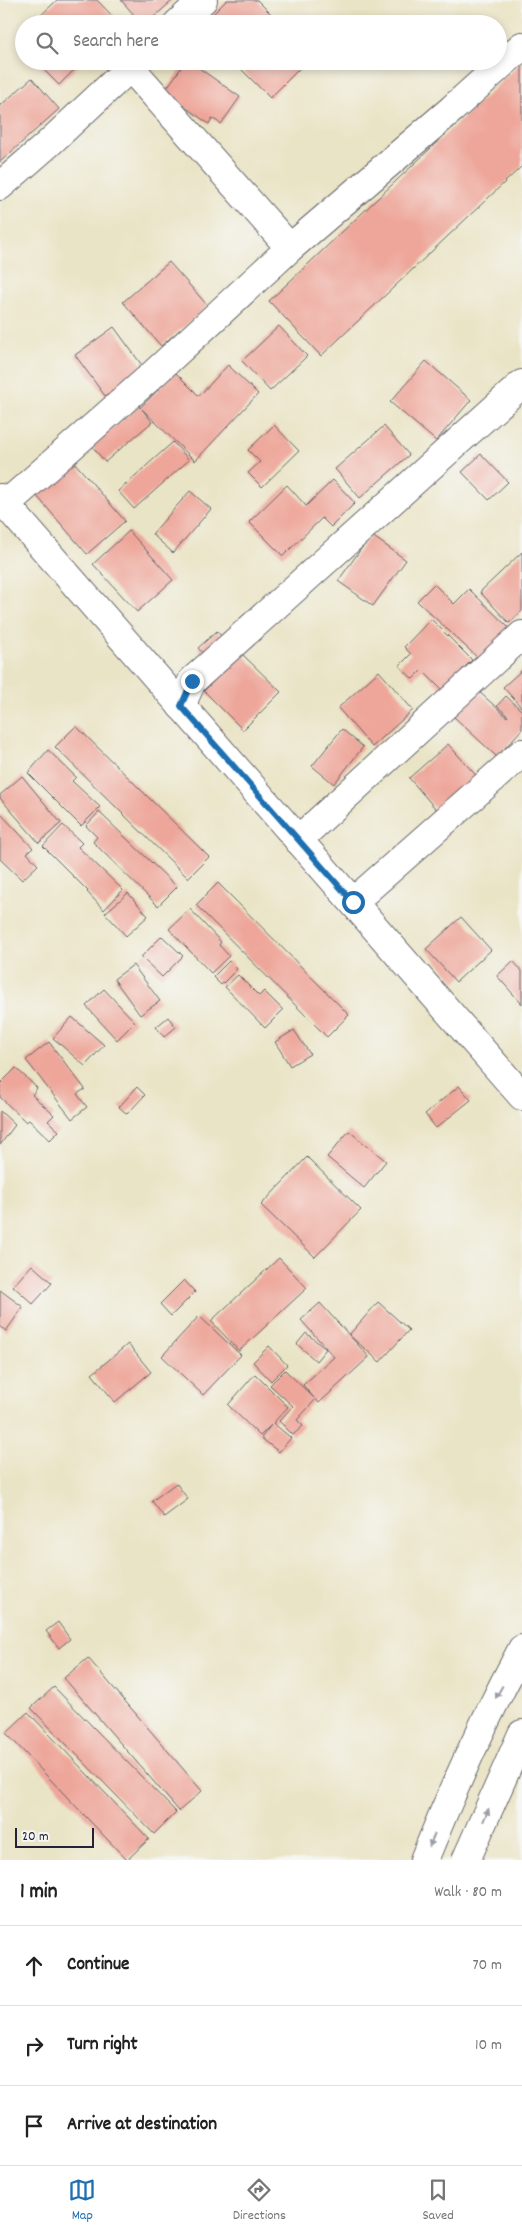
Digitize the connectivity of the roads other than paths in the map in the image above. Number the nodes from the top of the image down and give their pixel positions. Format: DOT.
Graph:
graph roads {
  1 [pos="203,0"];
  2 [pos="187,15"];
  3 [pos="522,46"];
  4 [pos="507,60"];
  5 [pos="127,70"];
  6 [pos="139,70"];
  7 [pos="495,70"];
  8 [pos="0,186"];
  9 [pos="290,248"];
  10 [pos="522,384"];
  11 [pos="3,502"];
  12 [pos="522,635"];
  13 [pos="181,706"];
  14 [pos="522,753"];
  15 [pos="298,840"];
  16 [pos="353,902"];
  17 [pos="519,1087"];
  18 [pos="522,1649"];
  19 [pos="522,1734"];
  20 [pos="424,1860"];
  21 [pos="466,1860"];
  1 -- 2 [label="street"];
  3 -- 4 [label="street"];
  5 -- 8 [label="street"];
  6 -- 9 [label="street"];
  7 -- 9 [label="street"];
  9 -- 11 [label="street"];
  10 -- 13 [label="street"];
  11 -- 13 [label="street"];
  12 -- 15 [label="street"];
  13 -- 15 [label="street"];
  14 -- 16 [label="street"];
  15 -- 16 [label="street"];
  16 -- 17 [label="street"];
  18 -- 20 [label="street, one-way"];
  21 -- 19 [label="street, one-way"];
}
